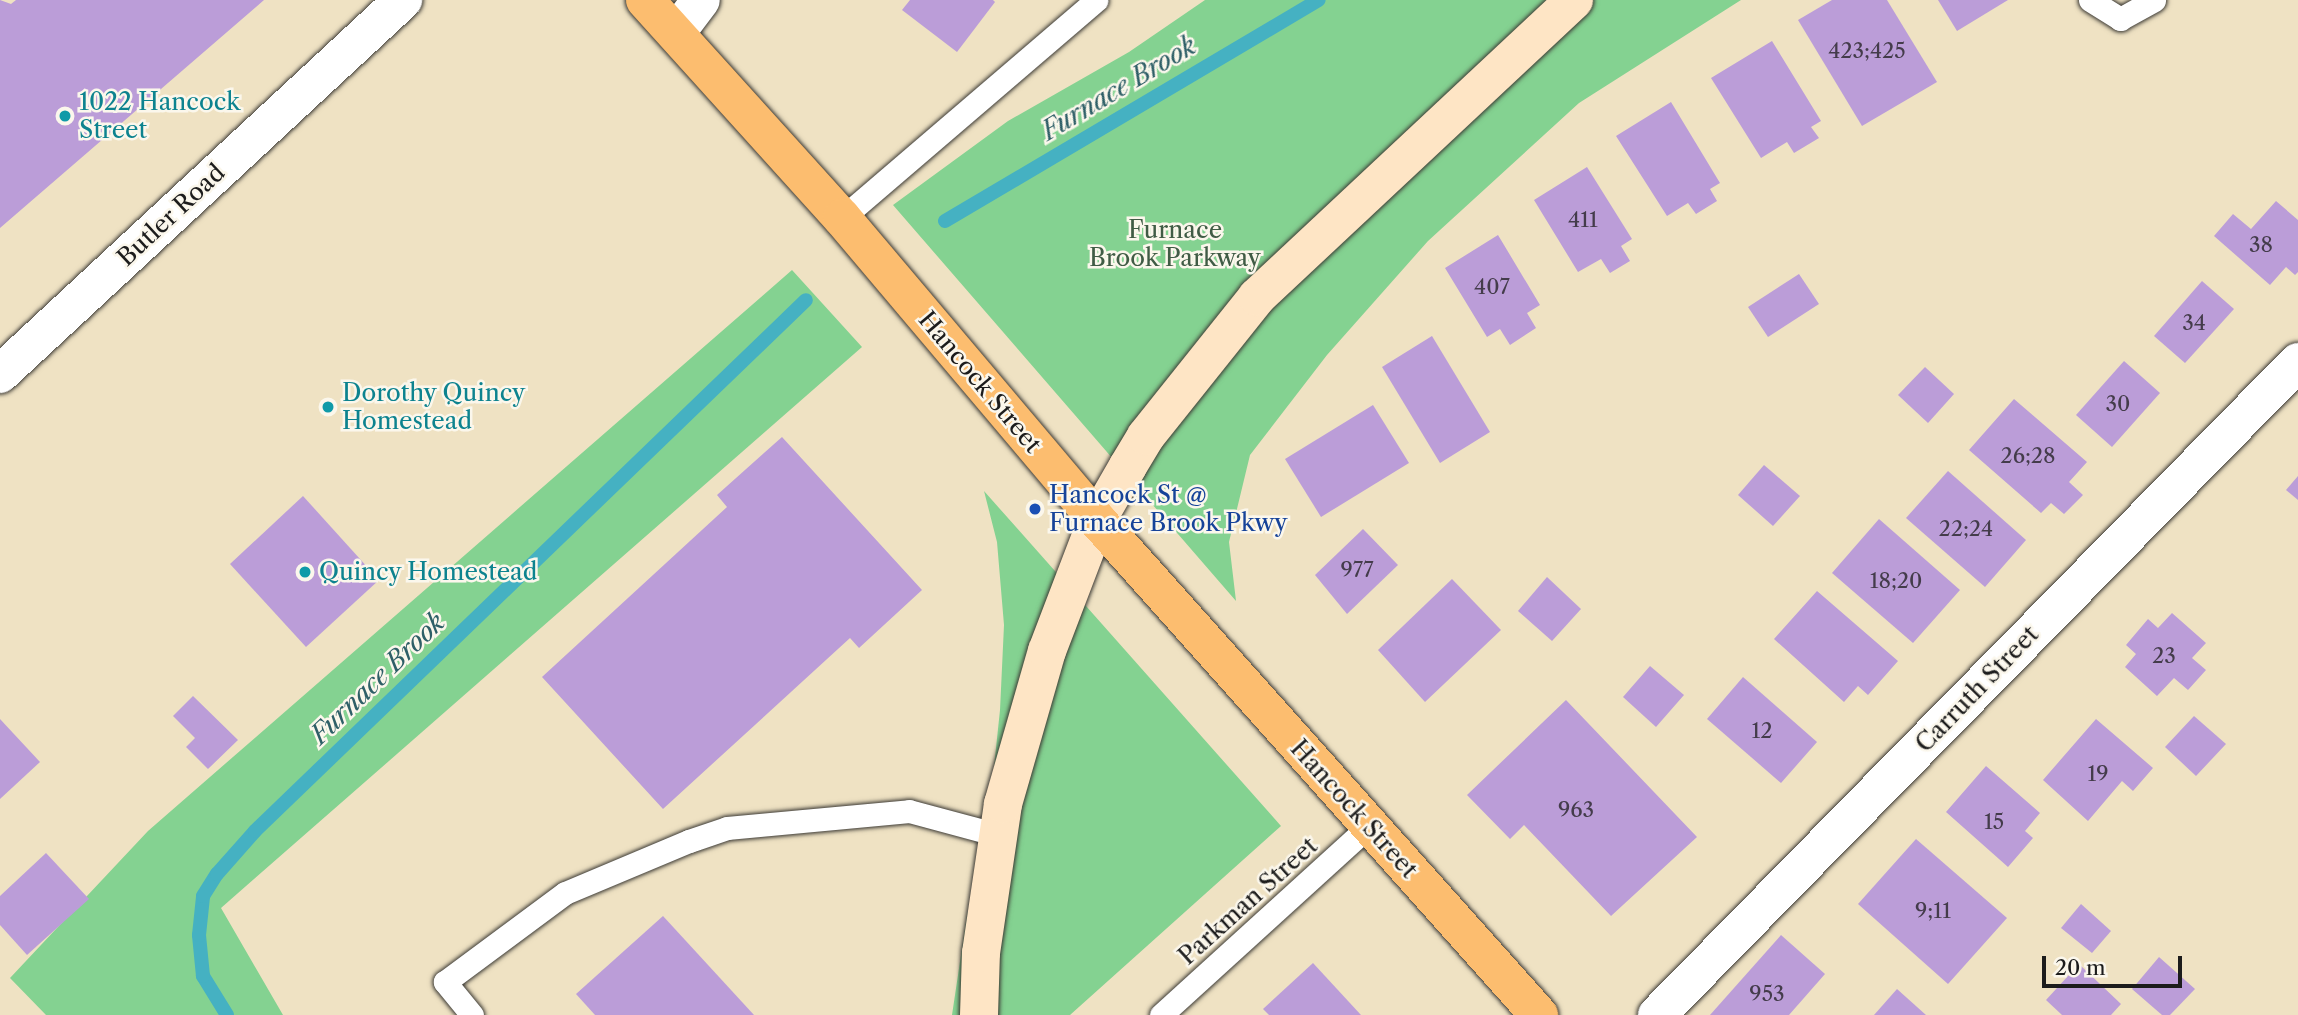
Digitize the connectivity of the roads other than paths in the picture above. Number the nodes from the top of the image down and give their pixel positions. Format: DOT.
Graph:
graph roads {
  1 [pos="403,0"];
  2 [pos="645,0"];
  3 [pos="701,0"];
  4 [pos="1096,0"];
  5 [pos="1574,0"];
  6 [pos="2090,0"];
  7 [pos="2154,0"];
  8 [pos="676,33"];
  9 [pos="842,218"];
  10 [pos="2298,362"];
  11 [pos="0,374"];
  12 [pos="1097,520"];
  13 [pos="1369,826"];
  14 [pos="998,835"];
  15 [pos="472,1015"];
  16 [pos="979,1015"];
  17 [pos="1161,1015"];
  18 [pos="1539,1015"];
  19 [pos="1657,1015"];
  1 -- 11 [label="street, Butler Road"];
  2 -- 8 [label="main road, Hancock Street"];
  3 -- 8 [label="street"];
  4 -- 9 [label="lane"];
  5 -- 12 [label="main road"];
  6 -- 7 [label="lane"];
  8 -- 9 [label="main road, Hancock Street"];
  9 -- 12 [label="main road, Hancock Street"];
  10 -- 19 [label="street, Carruth Street"];
  12 -- 13 [label="main road, Hancock Street"];
  12 -- 14 [label="main road"];
  13 -- 17 [label="lane, Parkman Street"];
  13 -- 18 [label="main road, Hancock Street"];
  14 -- 15 [label="lane"];
  14 -- 16 [label="main road"];
}
